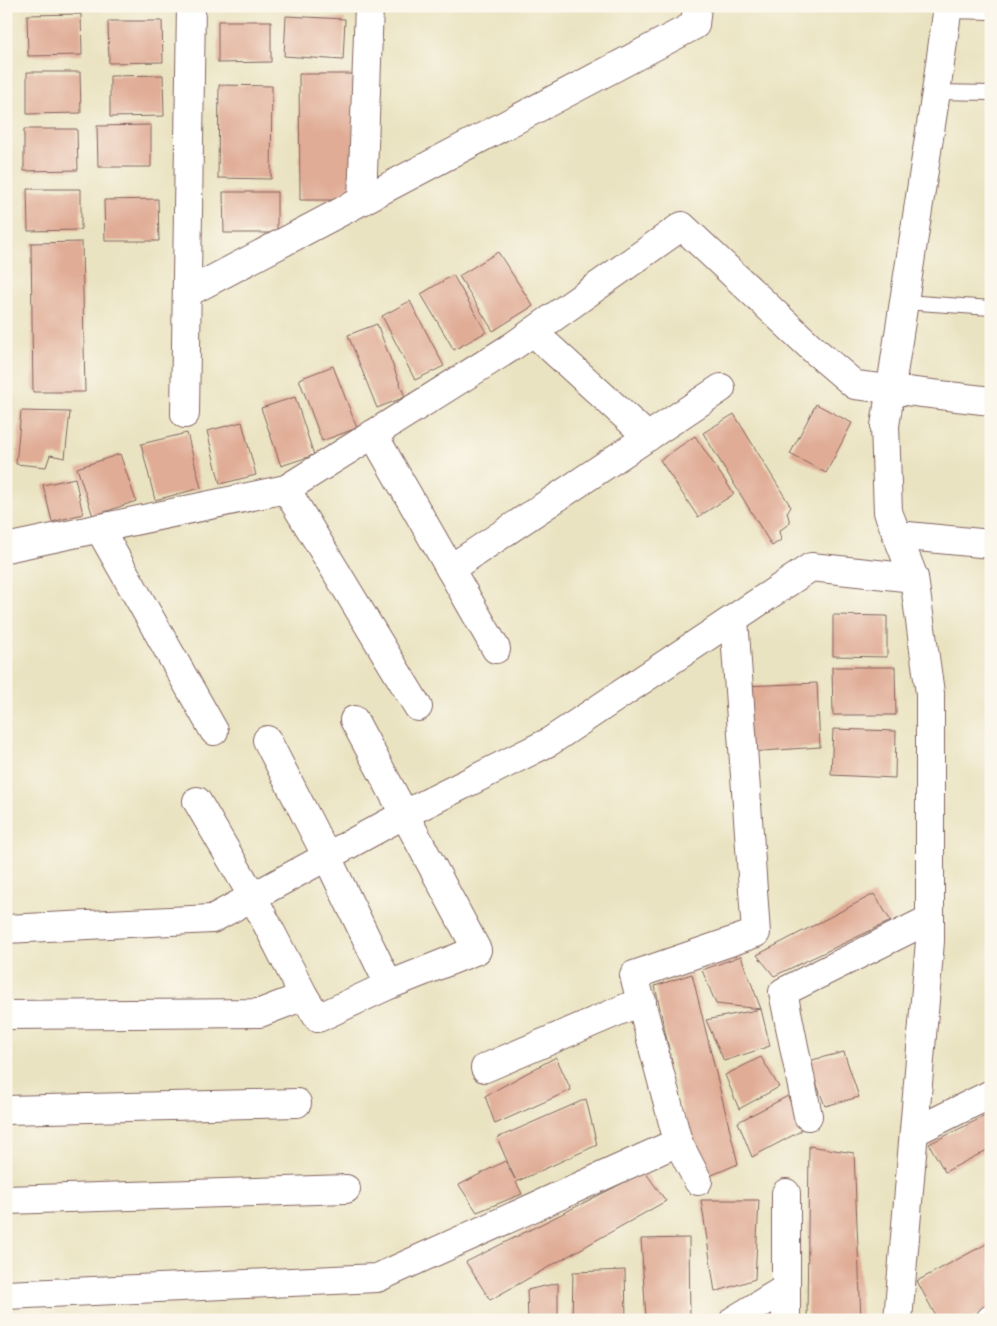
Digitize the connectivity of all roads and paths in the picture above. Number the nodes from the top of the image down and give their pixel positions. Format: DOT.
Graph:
graph roads {
  1 [pos="190,6"];
  2 [pos="369,6"];
  3 [pos="697,6"];
  4 [pos="947,9"];
  5 [pos="991,12"];
  6 [pos="936,92"];
  7 [pos="991,93"];
  8 [pos="362,200"];
  9 [pos="187,293"];
  10 [pos="904,302"];
  11 [pos="991,308"];
  12 [pos="533,332"];
  13 [pos="721,388"];
  14 [pos="890,390"];
  15 [pos="991,401"];
  16 [pos="185,414"];
  17 [pos="373,434"];
  18 [pos="648,437"];
  19 [pos="286,489"];
  20 [pos="99,528"];
  21 [pos="897,535"];
  22 [pos="991,544"];
  23 [pos="6,548"];
  24 [pos="450,569"];
  25 [pos="914,578"];
  26 [pos="734,619"];
  27 [pos="496,649"];
  28 [pos="418,707"];
  29 [pos="354,720"];
  30 [pos="214,731"];
  31 [pos="267,740"];
  32 [pos="197,801"];
  33 [pos="405,814"];
  34 [pos="327,857"];
  35 [pos="252,897"];
  36 [pos="930,919"];
  37 [pos="6,929"];
  38 [pos="389,985"];
  39 [pos="304,996"];
  40 [pos="642,1001"];
  41 [pos="6,1015"];
  42 [pos="484,1068"];
  43 [pos="991,1094"];
  44 [pos="297,1103"];
  45 [pos="6,1110"];
  46 [pos="808,1116"];
  47 [pos="914,1132"];
  48 [pos="678,1142"];
  49 [pos="698,1181"];
  50 [pos="346,1189"];
  51 [pos="786,1193"];
  52 [pos="6,1200"];
  53 [pos="785,1289"];
  54 [pos="6,1295"];
  55 [pos="734,1320"];
  56 [pos="786,1320"];
  57 [pos="898,1320"];
  1 -- 9 [label="street"];
  2 -- 8 [label="street"];
  3 -- 8 [label="street"];
  4 -- 5 [label="lane"];
  4 -- 6 [label="street"];
  6 -- 7 [label="lane"];
  6 -- 10 [label="street"];
  8 -- 9 [label="street"];
  9 -- 16 [label="street"];
  10 -- 11 [label="lane"];
  10 -- 14 [label="street"];
  12 -- 14 [label="street"];
  12 -- 17 [label="street"];
  12 -- 18 [label="street"];
  13 -- 18 [label="street"];
  14 -- 15 [label="street"];
  14 -- 21 [label="street"];
  17 -- 19 [label="street"];
  17 -- 24 [label="street"];
  18 -- 24 [label="street"];
  19 -- 20 [label="street"];
  19 -- 28 [label="street"];
  20 -- 23 [label="street"];
  20 -- 30 [label="street"];
  21 -- 22 [label="street"];
  21 -- 25 [label="street"];
  24 -- 27 [label="street"];
  25 -- 26 [label="street"];
  25 -- 36 [label="street"];
  26 -- 33 [label="street"];
  26 -- 40 [label="street"];
  29 -- 33 [label="street"];
  31 -- 34 [label="street"];
  32 -- 35 [label="street"];
  33 -- 34 [label="street"];
  33 -- 38 [label="street"];
  34 -- 35 [label="street"];
  34 -- 38 [label="street"];
  35 -- 37 [label="street"];
  35 -- 39 [label="street"];
  36 -- 46 [label="street"];
  36 -- 47 [label="street"];
  38 -- 39 [label="street"];
  39 -- 41 [label="street"];
  40 -- 42 [label="street"];
  40 -- 48 [label="street"];
  43 -- 47 [label="street"];
  44 -- 45 [label="street"];
  47 -- 57 [label="street"];
  48 -- 49 [label="street"];
  48 -- 54 [label="street"];
  50 -- 52 [label="street"];
  51 -- 53 [label="street"];
  53 -- 55 [label="street"];
  53 -- 56 [label="street"];
}
